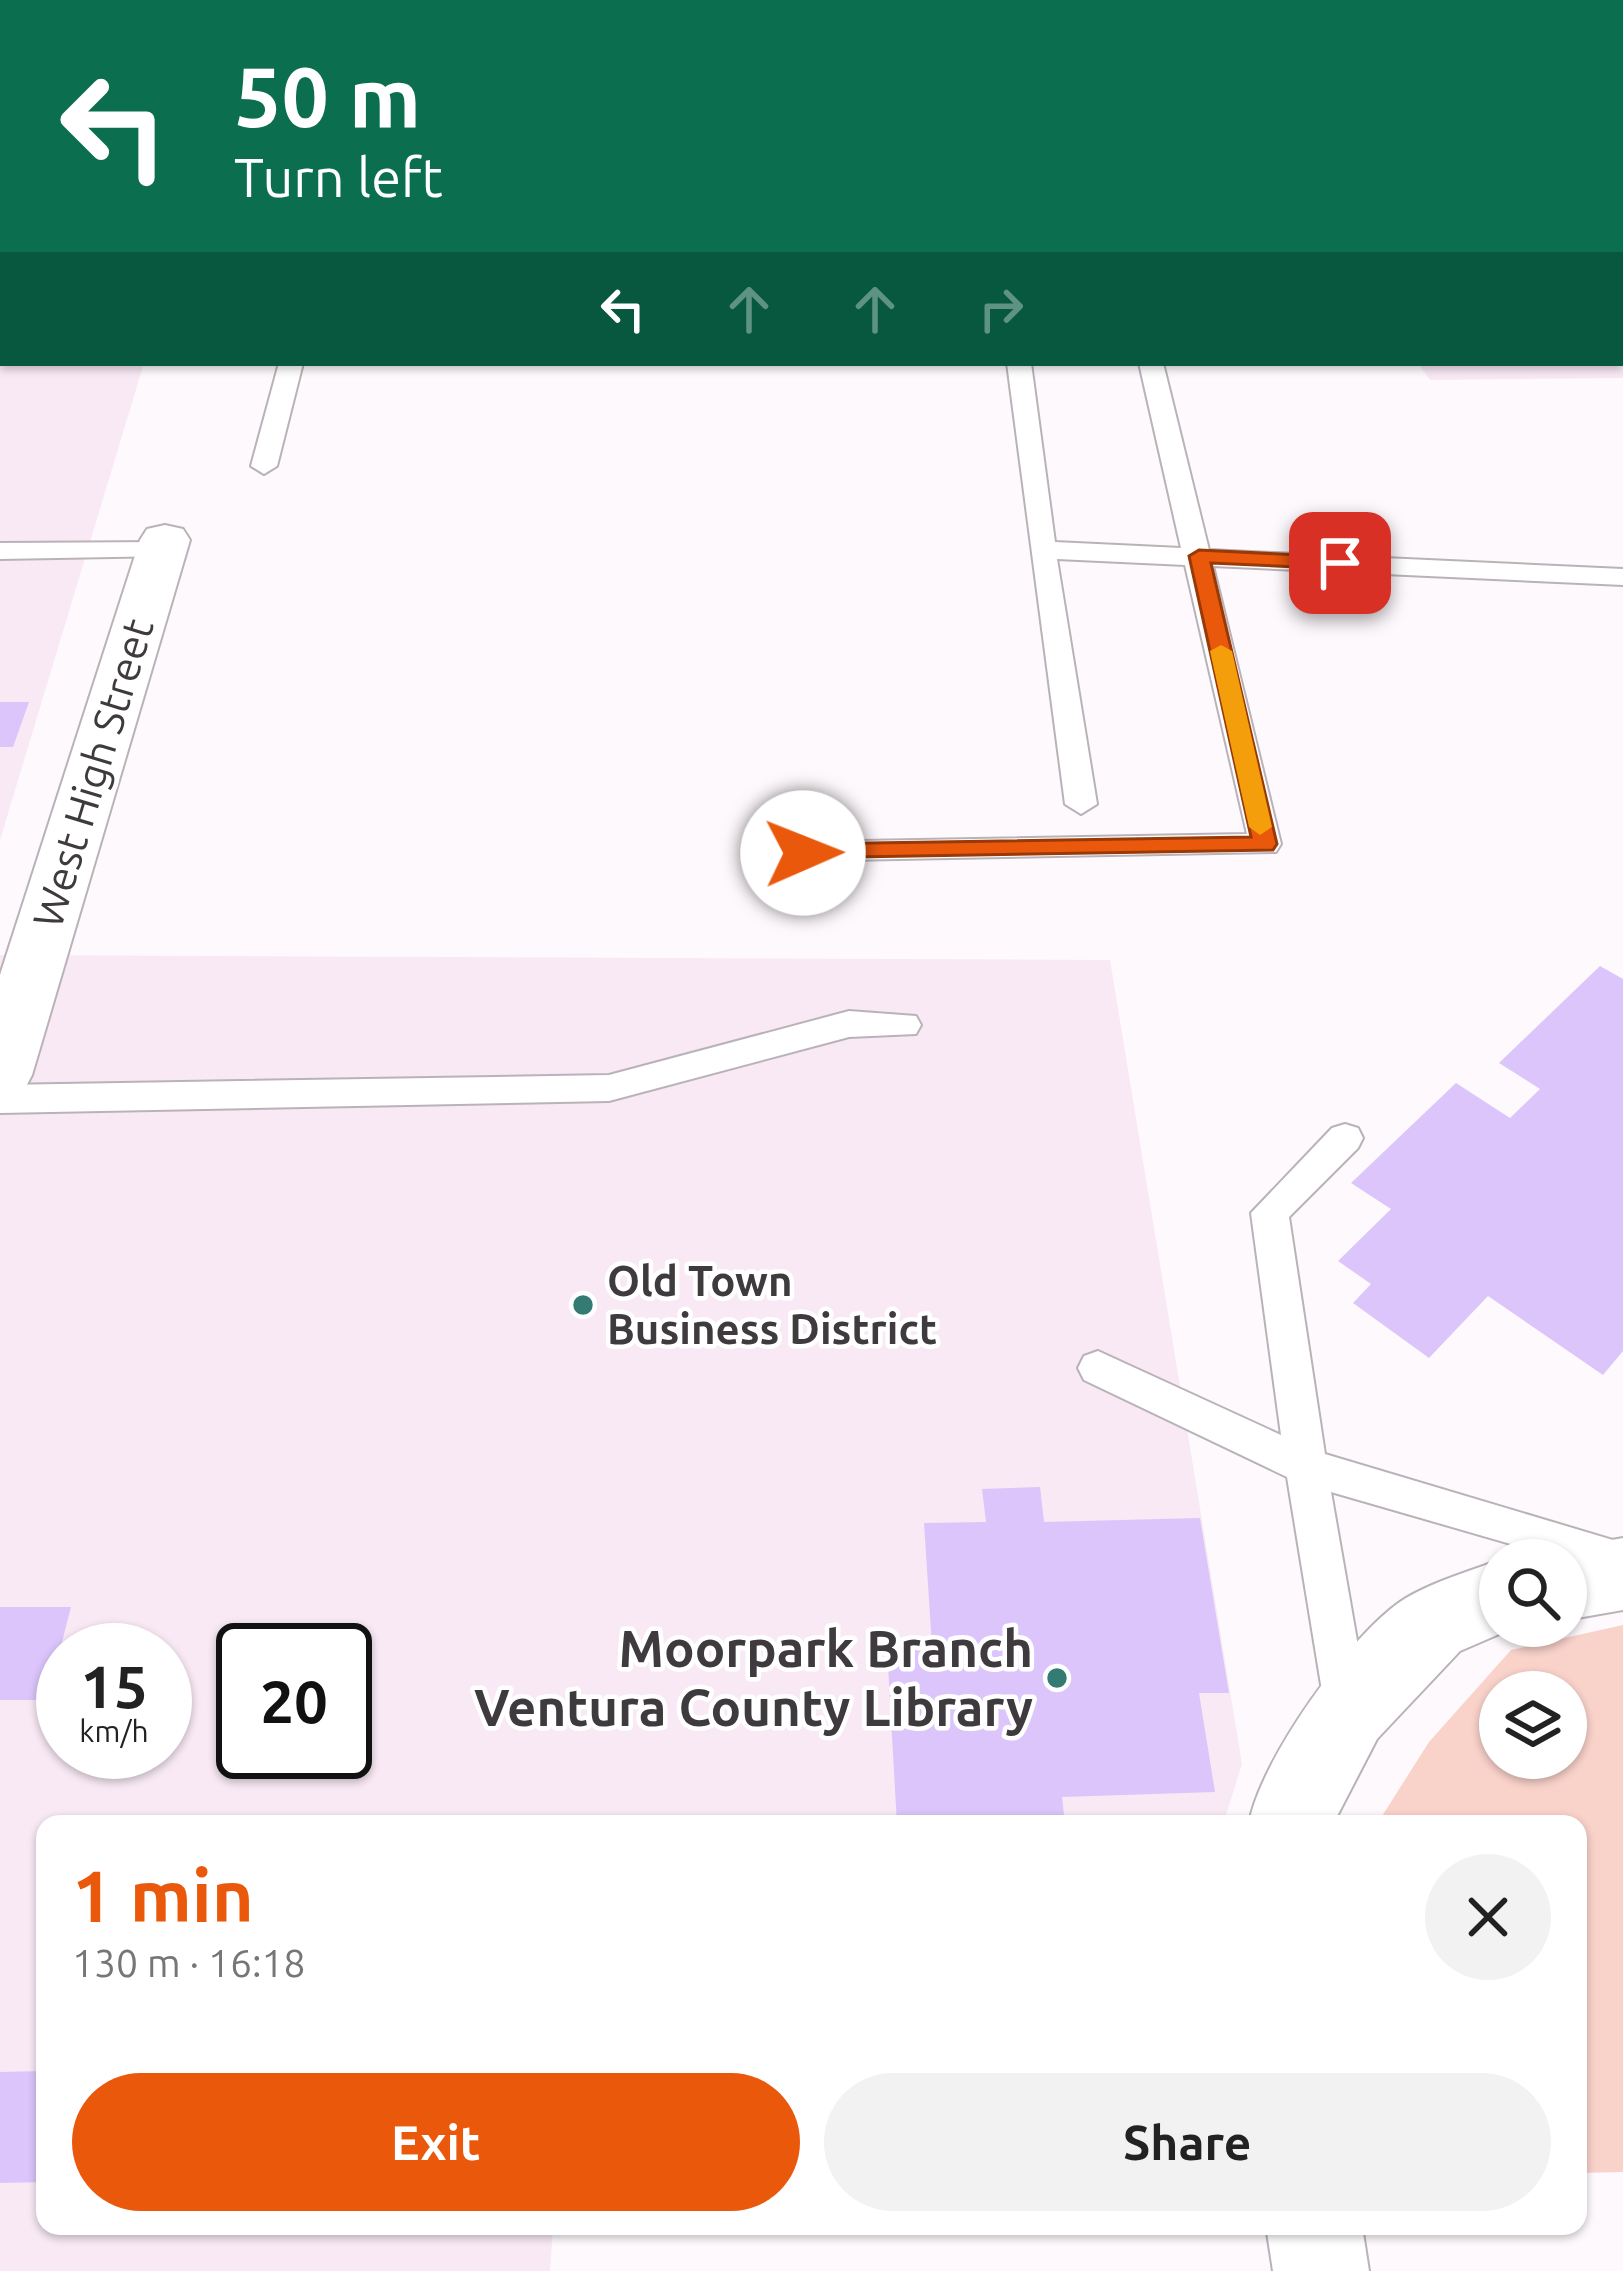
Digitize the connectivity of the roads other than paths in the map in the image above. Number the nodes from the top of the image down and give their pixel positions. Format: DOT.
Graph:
graph roads {
  1 [pos="290,366"];
  2 [pos="1019,366"];
  3 [pos="1151,366"];
  4 [pos="264,466"];
  5 [pos="163,545"];
  6 [pos="1042,550"];
  7 [pos="0,551"];
  8 [pos="1199,556"];
  9 [pos="1623,577"];
  10 [pos="1081,804"];
  11 [pos="803,853"];
  12 [pos="904,1025"];
  13 [pos="0,1075"];
  14 [pos="0,1099"];
  15 [pos="1345,1138"];
  16 [pos="1098,1368"];
  17 [pos="1306,1466"];
  18 [pos="1623,1562"];
  19 [pos="1623,1574"];
  20 [pos="1587,1580"];
  21 [pos="1479,1605"];
  22 [pos="1348,1711"];
  23 [pos="1292,1815"];
  24 [pos="1315,2235"];
  25 [pos="1321,2271"];
  1 -- 4 [label="lane"];
  2 -- 6 [label="lane"];
  3 -- 8 [label="lane"];
  5 -- 7 [label="lane"];
  5 -- 13 [label="street, West High Street"];
  6 -- 8 [label="lane"];
  6 -- 10 [label="lane"];
  8 -- 9 [label="lane"];
  8 -- 11 [label="lane"];
  12 -- 14 [label="lane"];
  15 -- 17 [label="lane"];
  16 -- 17 [label="lane"];
  17 -- 18 [label="lane"];
  17 -- 22 [label="lane"];
  19 -- 20 [label="street"];
  21 -- 22 [label="street"];
  22 -- 23 [label="street"];
  24 -- 25 [label="street"];
}
